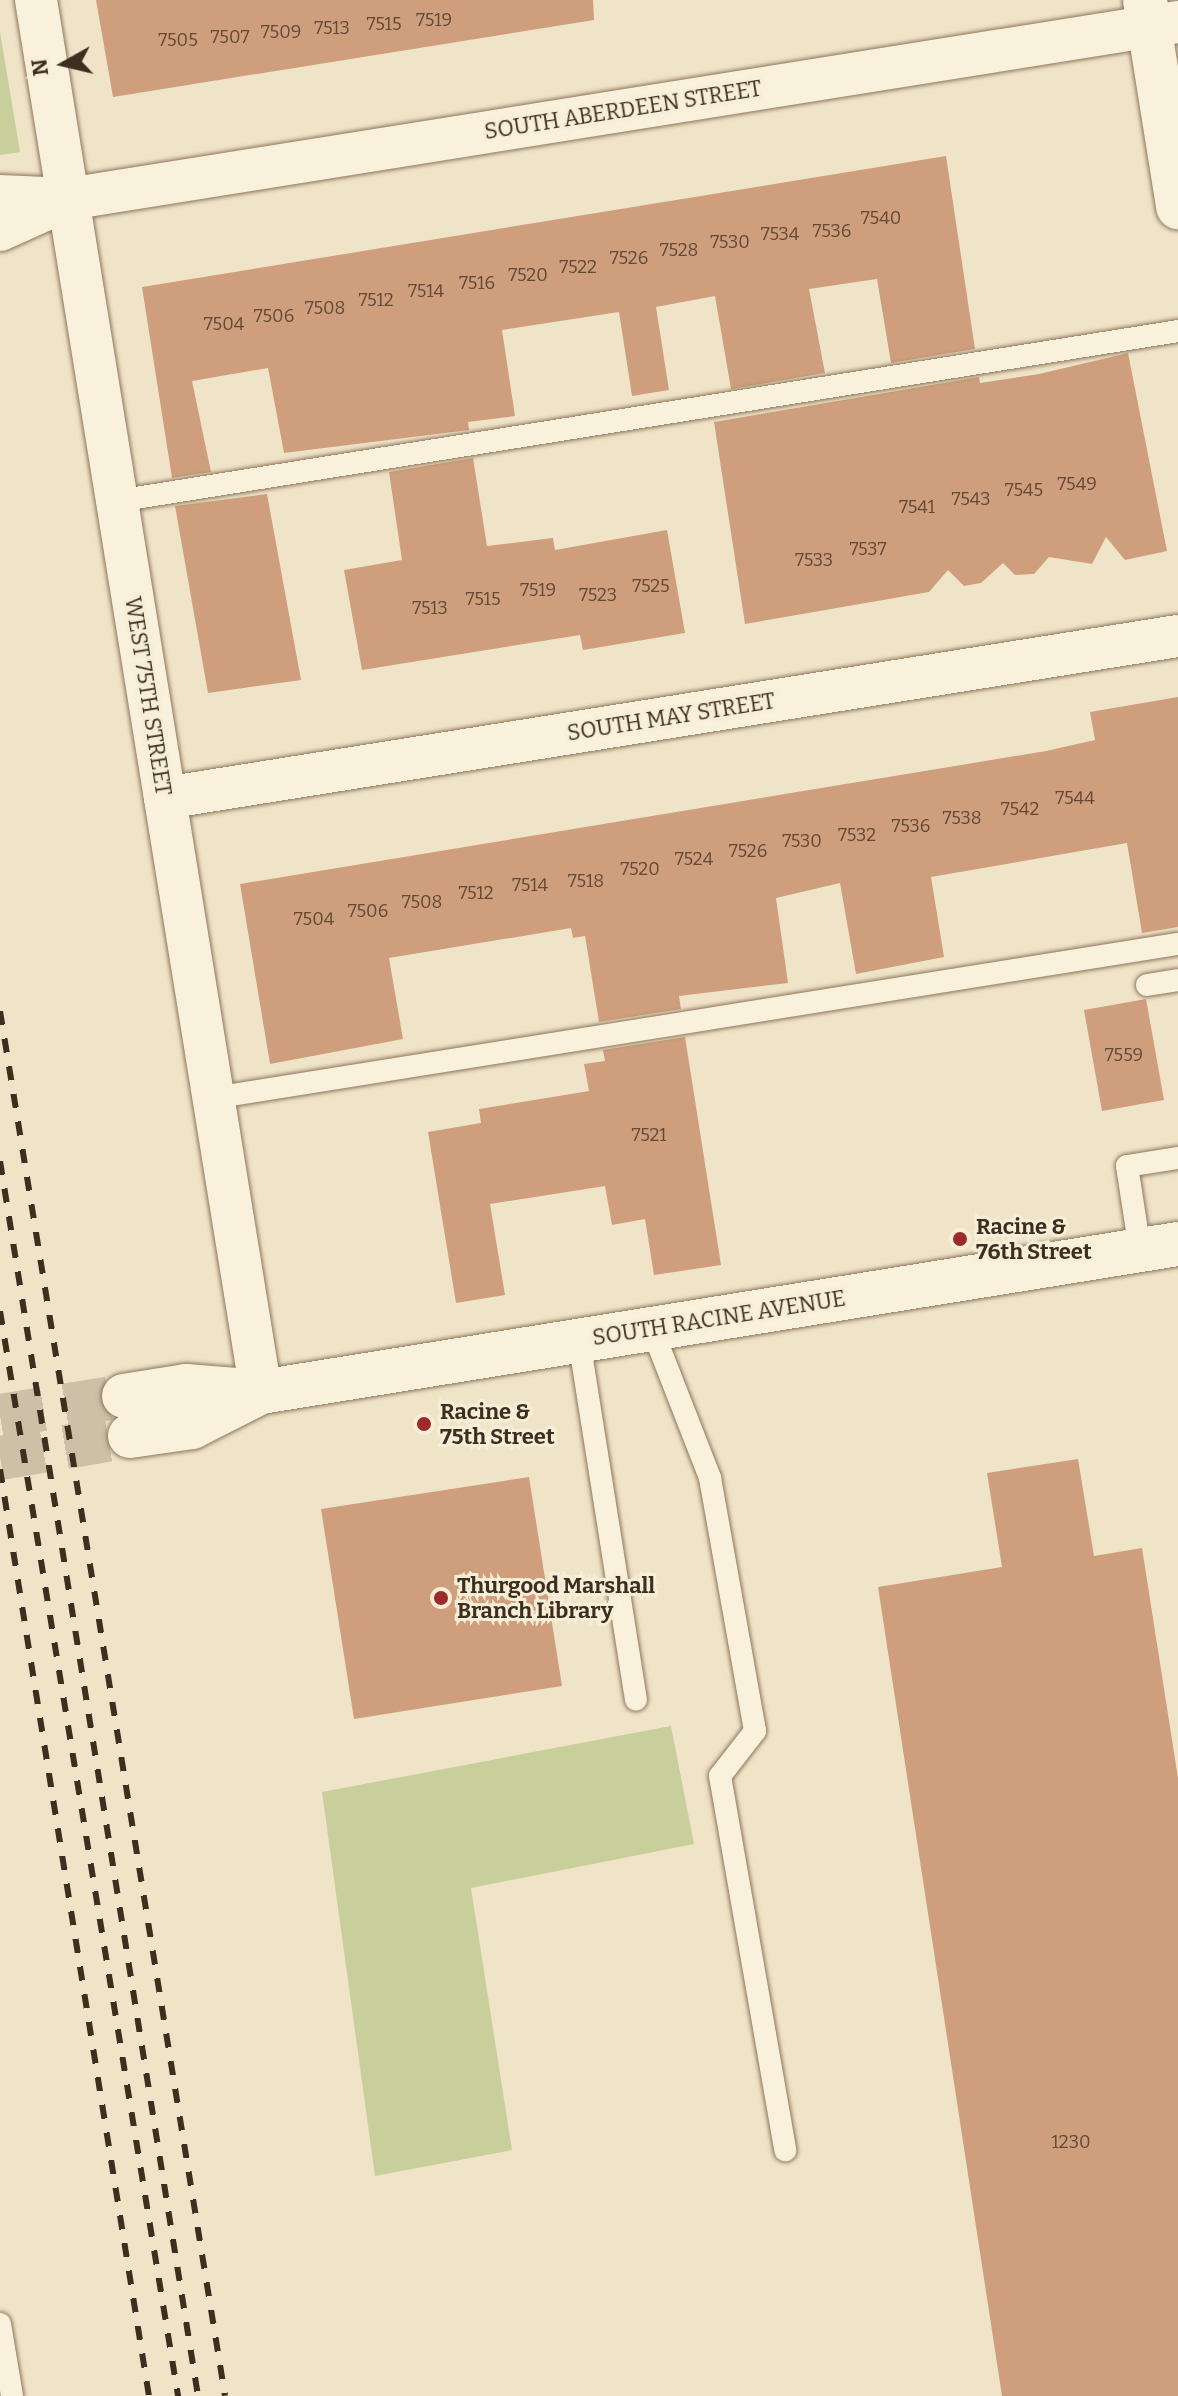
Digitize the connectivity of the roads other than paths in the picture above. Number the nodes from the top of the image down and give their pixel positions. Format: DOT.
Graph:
graph roads {
  1 [pos="36,0"];
  2 [pos="1157,16"];
  3 [pos="0,196"];
  4 [pos="68,199"];
  5 [pos="1178,207"];
  6 [pos="0,230"];
  7 [pos="1178,331"];
  8 [pos="117,501"];
  9 [pos="1178,636"];
  10 [pos="165,798"];
  11 [pos="1178,944"];
  12 [pos="1178,980"];
  13 [pos="1147,985"];
  14 [pos="213,1098"];
  15 [pos="1178,1158"];
  16 [pos="1159,1247"];
  17 [pos="652,1329"];
  18 [pos="579,1340"];
  19 [pos="261,1392"];
  20 [pos="127,1416"];
  21 [pos="636,1700"];
  22 [pos="785,2150"];
  23 [pos="0,2324"];
  24 [pos="12,2396"];
  1 -- 4 [label="street, WEST 75TH STREET"];
  2 -- 4 [label="street, SOUTH ABERDEEN STREET"];
  2 -- 5 [label="street"];
  3 -- 4 [label="street, SOUTH ABERDEEN STREET"];
  4 -- 6 [label="street, SOUTH ABERDEEN STREET"];
  4 -- 8 [label="street, WEST 75TH STREET"];
  7 -- 8 [label="lane"];
  8 -- 10 [label="street, WEST 75TH STREET"];
  9 -- 10 [label="street, SOUTH MAY STREET"];
  10 -- 14 [label="street, WEST 75TH STREET"];
  11 -- 14 [label="lane"];
  12 -- 13 [label="lane"];
  14 -- 19 [label="street, WEST 75TH STREET"];
  15 -- 16 [label="lane"];
  16 -- 17 [label="street, SOUTH RACINE AVENUE"];
  17 -- 18 [label="street, SOUTH RACINE AVENUE"];
  17 -- 22 [label="lane"];
  18 -- 19 [label="street, SOUTH RACINE AVENUE"];
  18 -- 21 [label="lane"];
  19 -- 20 [label="street, SOUTH RACINE AVENUE"];
  23 -- 24 [label="lane"];
}
